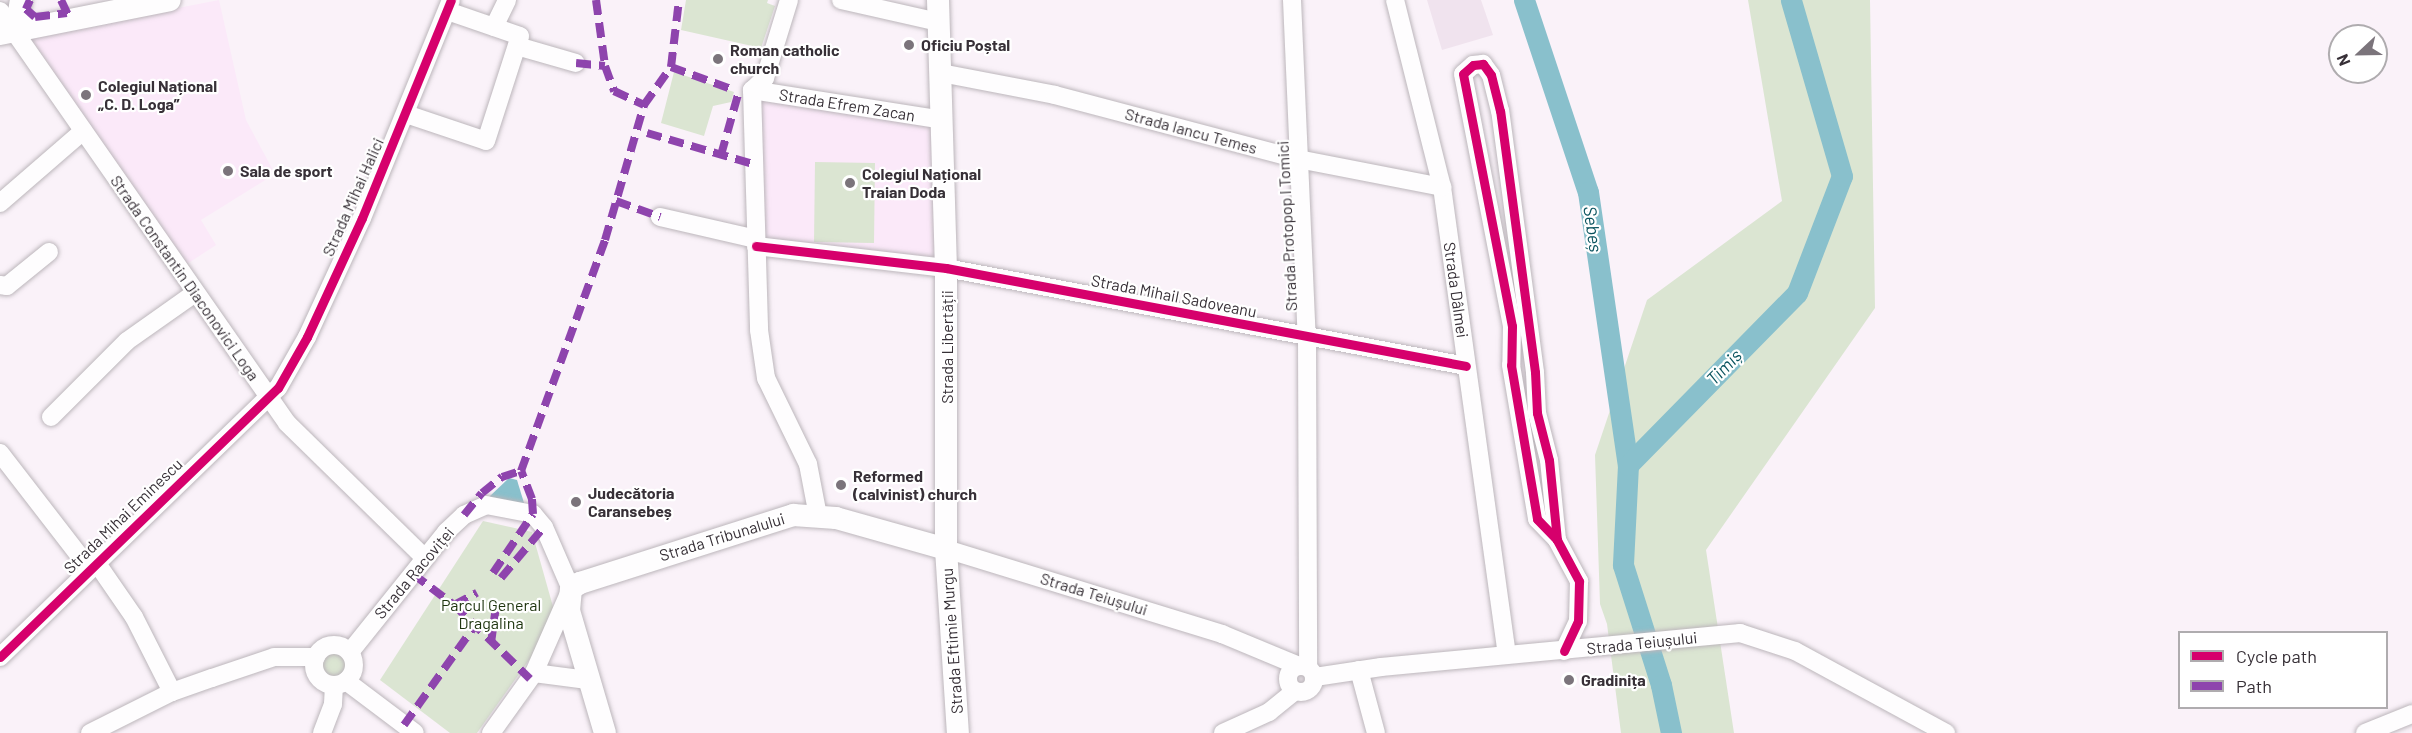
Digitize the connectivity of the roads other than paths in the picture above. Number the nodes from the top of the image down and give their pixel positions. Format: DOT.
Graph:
graph roads {
  1 [pos="21,0"];
  2 [pos="170,0"];
  3 [pos="507,0"];
  4 [pos="789,0"];
  5 [pos="841,0"];
  6 [pos="1292,0"];
  7 [pos="1395,0"];
  8 [pos="449,5"];
  9 [pos="0,11"];
  10 [pos="939,11"];
  11 [pos="494,27"];
  12 [pos="8,32"];
  13 [pos="519,41"];
  14 [pos="576,63"];
  15 [pos="941,73"];
  16 [pos="752,90"];
  17 [pos="406,114"];
  18 [pos="943,120"];
  19 [pos="83,131"];
  20 [pos="1298,159"];
  21 [pos="1442,188"];
  22 [pos="3,194"];
  23 [pos="660,217"];
  24 [pos="756,242"];
  25 [pos="50,252"];
  26 [pos="946,268"];
  27 [pos="0,285"];
  28 [pos="195,293"];
  29 [pos="1307,337"];
  30 [pos="1466,366"];
  31 [pos="268,399"];
  32 [pos="51,417"];
  33 [pos="0,453"];
  34 [pos="818,516"];
  35 [pos="1557,540"];
  36 [pos="946,549"];
  37 [pos="425,558"];
  38 [pos="92,565"];
  39 [pos="571,589"];
  40 [pos="1241,642"];
  41 [pos="1555,651"];
  42 [pos="350,652"];
  43 [pos="1507,655"];
  44 [pos="0,657"];
  45 [pos="316,657"];
  46 [pos="1307,670"];
  47 [pos="1359,670"];
  48 [pos="534,674"];
  49 [pos="588,681"];
  50 [pos="340,683"];
  51 [pos="1292,687"];
  52 [pos="172,692"];
  53 [pos="2412,714"];
  54 [pos="90,733"];
  55 [pos="322,733"];
  56 [pos="415,733"];
  57 [pos="491,733"];
  58 [pos="605,733"];
  59 [pos="958,733"];
  60 [pos="1223,733"];
  61 [pos="1376,733"];
  62 [pos="1946,733"];
  63 [pos="2366,733"];
  1 -- 12 [label="main road"];
  2 -- 12 [label="main road"];
  3 -- 11 [label="street"];
  4 -- 16 [label="street"];
  5 -- 10 [label="street"];
  6 -- 20 [label="street, Strada Protopop I Tomici"];
  7 -- 21 [label="street, Strada Dâlmei"];
  8 -- 11 [label="street"];
  8 -- 17 [label="street, Strada Mihai Halici"];
  9 -- 12 [label="street, Strada Constantin Diaconovici Loga"];
  10 -- 15 [label="main road, Strada Libertății"];
  11 -- 13 [label="street"];
  12 -- 19 [label="street, Strada Constantin Diaconovici Loga"];
  13 -- 14 [label="street"];
  13 -- 17 [label="street"];
  15 -- 18 [label="main road, Strada Libertății"];
  15 -- 20 [label="street, Strada Iancu Temes"];
  16 -- 18 [label="street, Strada Efrem Zacan"];
  16 -- 24 [label="street"];
  17 -- 31 [label="street, Strada Mihai Halici"];
  18 -- 26 [label="main road, Strada Libertății"];
  19 -- 22 [label="street"];
  19 -- 28 [label="street, Strada Constantin Diaconovici Loga"];
  20 -- 21 [label="street, Strada Iancu Temes"];
  20 -- 29 [label="street, Strada Protopop I Tomici"];
  21 -- 30 [label="street, Strada Dâlmei"];
  23 -- 24 [label="street, Strada Mihail Sadoveanu"];
  24 -- 26 [label="street, Strada Mihail Sadoveanu"];
  24 -- 34 [label="street"];
  25 -- 27 [label="street"];
  26 -- 29 [label="street, Strada Mihail Sadoveanu"];
  26 -- 36 [label="main road, Strada Libertății"];
  28 -- 31 [label="street, Strada Constantin Diaconovici Loga"];
  28 -- 32 [label="street"];
  29 -- 30 [label="street, Strada Mihail Sadoveanu"];
  29 -- 46 [label="street, Strada Protopop I Tomici"];
  30 -- 43 [label="street, Strada Dâlmei"];
  31 -- 37 [label="street, Strada Constantin Diaconovici Loga"];
  31 -- 38 [label="street, Strada Mihai Eminescu"];
  33 -- 38 [label="street"];
  34 -- 36 [label="main road, Strada Tribunalului"];
  34 -- 39 [label="main road, Strada Tribunalului"];
  35 -- 35 [label="street"];
  35 -- 41 [label="street"];
  36 -- 40 [label="street, Strada Teiușului"];
  36 -- 59 [label="main road, Strada Eftimie Murgu"];
  37 -- 39 [label="street, Strada Racoviței"];
  37 -- 42 [label="street, Strada Racoviței"];
  38 -- 44 [label="street, Strada Mihai Eminescu"];
  38 -- 52 [label="street"];
  39 -- 48 [label="street"];
  39 -- 49 [label="main road"];
  40 -- 46 [label="street, Strada Teiușului"];
  40 -- 51 [label="street, Strada Teiușului"];
  41 -- 43 [label="street, Strada Teiușului"];
  41 -- 62 [label="street, Strada Teiușului"];
  42 -- 45 [label="street"];
  42 -- 50 [label="street"];
  43 -- 47 [label="street, Strada Teiușului"];
  45 -- 50 [label="street"];
  45 -- 52 [label="street"];
  46 -- 47 [label="street, Strada Teiușului"];
  46 -- 51 [label="street"];
  47 -- 61 [label="street"];
  48 -- 49 [label="street"];
  48 -- 57 [label="street"];
  49 -- 58 [label="main road"];
  50 -- 55 [label="street"];
  50 -- 56 [label="street"];
  51 -- 60 [label="street"];
  52 -- 54 [label="street"];
  53 -- 63 [label="street"];
}
